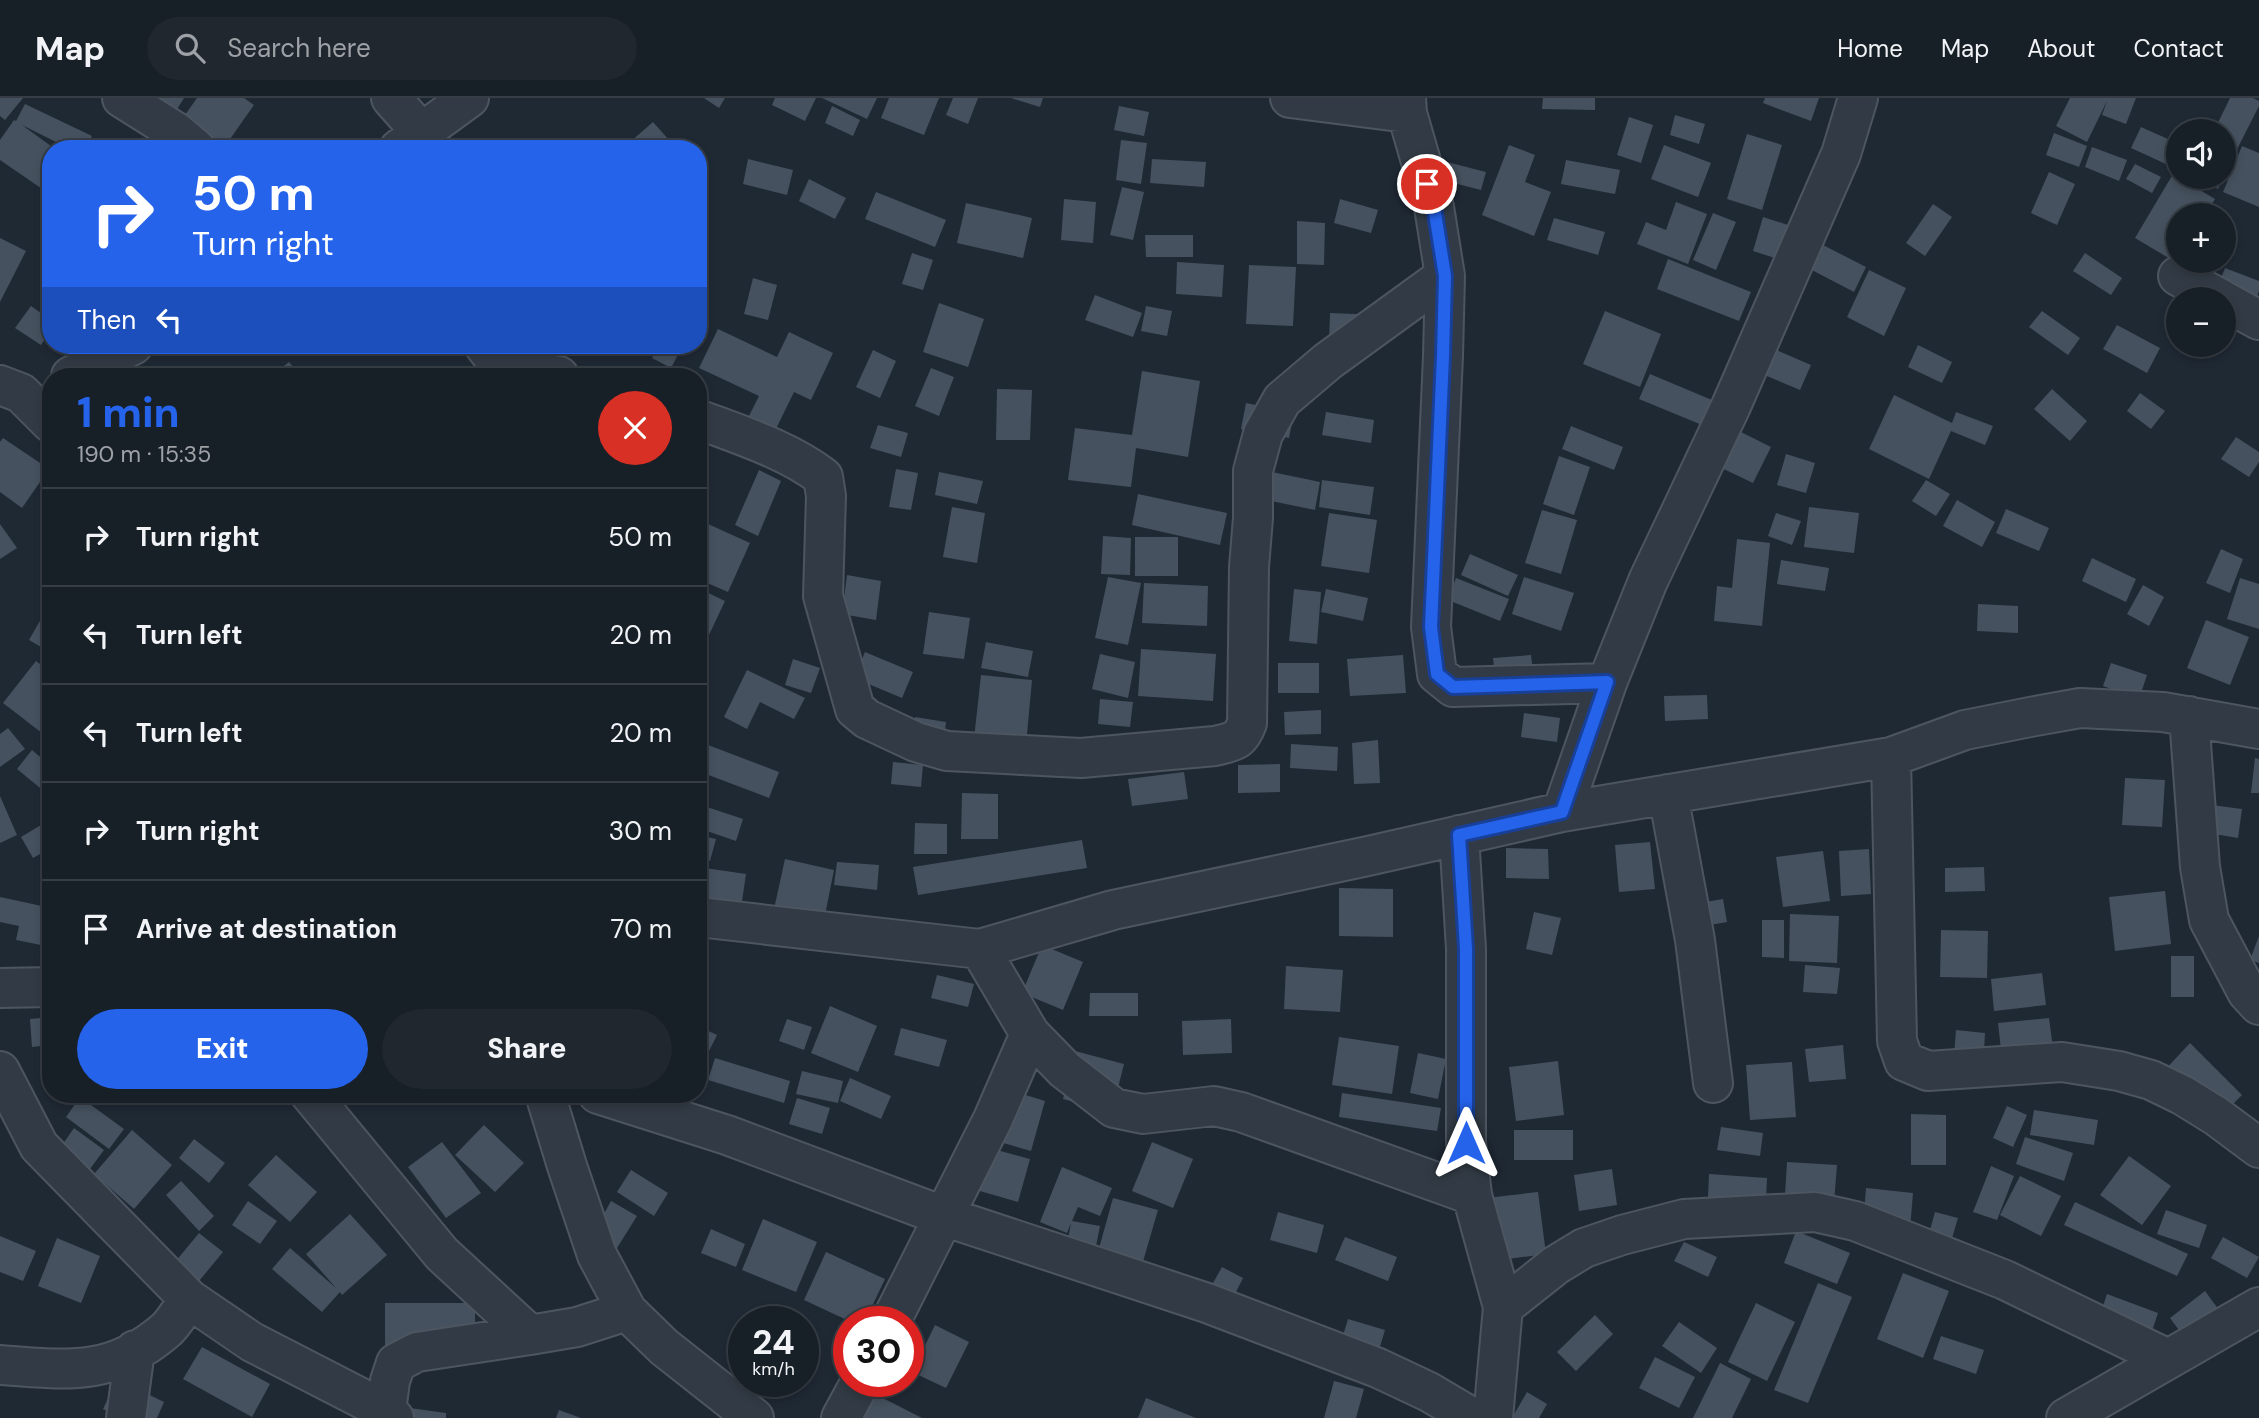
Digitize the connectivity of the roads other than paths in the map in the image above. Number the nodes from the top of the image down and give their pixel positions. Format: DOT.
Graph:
graph roads {
  1 [pos="122,98"];
  2 [pos="391,98"];
  3 [pos="469,98"];
  4 [pos="1290,98"];
  5 [pos="1858,98"];
  6 [pos="1407,105"];
  7 [pos="185,140"];
  8 [pos="411,140"];
  9 [pos="412,140"];
  10 [pos="1445,276"];
  11 [pos="2178,276"];
  12 [pos="2199,287"];
  13 [pos="2236,307"];
  14 [pos="2259,320"];
  15 [pos="115,354"];
  16 [pos="490,362"];
  17 [pos="87,368"];
  18 [pos="520,368"];
  19 [pos="18,392"];
  20 [pos="42,415"];
  21 [pos="707,422"];
  22 [pos="1607,682"];
  23 [pos="2189,716"];
  24 [pos="2259,729"];
  25 [pos="1891,757"];
  26 [pos="1668,794"];
  27 [pos="1562,812"];
  28 [pos="1459,835"];
  29 [pos="707,918"];
  30 [pos="980,949"];
  31 [pos="42,987"];
  32 [pos="0,988"];
  33 [pos="2259,1005"];
  34 [pos="1030,1034"];
  35 [pos="0,1071"];
  36 [pos="1713,1083"];
  37 [pos="317,1103"];
  38 [pos="548,1103"];
  39 [pos="626,1103"];
  40 [pos="2259,1148"];
  41 [pos="1472,1195"];
  42 [pos="943,1216"];
  43 [pos="189,1298"];
  44 [pos="898,1306"];
  45 [pos="1503,1307"];
  46 [pos="2259,1307"];
  47 [pos="628,1311"];
  48 [pos="530,1335"];
  49 [pos="135,1350"];
  50 [pos="2168,1359"];
  51 [pos="0,1366"];
  52 [pos="852,1397"];
  53 [pos="1427,1405"];
  54 [pos="390,1415"];
  55 [pos="126,1418"];
  56 [pos="754,1418"];
  57 [pos="841,1418"];
  58 [pos="1473,1418"];
  59 [pos="1493,1418"];
  60 [pos="2066,1418"];
  1 -- 7 [label="street"];
  2 -- 8 [label="street"];
  3 -- 9 [label="street"];
  4 -- 6 [label="street"];
  5 -- 22 [label="street"];
  6 -- 10 [label="street"];
  10 -- 21 [label="street"];
  10 -- 22 [label="street"];
  11 -- 12 [label="street"];
  13 -- 14 [label="street"];
  15 -- 17 [label="street"];
  16 -- 18 [label="street"];
  19 -- 20 [label="street"];
  22 -- 27 [label="street"];
  23 -- 24 [label="street"];
  23 -- 25 [label="street"];
  23 -- 33 [label="street"];
  25 -- 26 [label="street"];
  25 -- 40 [label="street"];
  26 -- 27 [label="street"];
  26 -- 36 [label="street"];
  27 -- 28 [label="street"];
  28 -- 30 [label="street"];
  28 -- 41 [label="street"];
  29 -- 30 [label="street"];
  30 -- 34 [label="street"];
  31 -- 32 [label="street"];
  34 -- 41 [label="street"];
  34 -- 42 [label="street"];
  35 -- 43 [label="street"];
  37 -- 48 [label="street"];
  38 -- 47 [label="street"];
  39 -- 42 [label="street"];
  41 -- 45 [label="street"];
  42 -- 44 [label="street"];
  42 -- 53 [label="street"];
  43 -- 49 [label="street"];
  43 -- 54 [label="street"];
  45 -- 50 [label="street"];
  45 -- 59 [label="street"];
  46 -- 50 [label="street"];
  47 -- 48 [label="street"];
  47 -- 56 [label="street"];
  48 -- 54 [label="street"];
  49 -- 51 [label="street"];
  49 -- 55 [label="street"];
  50 -- 60 [label="street"];
  52 -- 57 [label="street"];
  53 -- 58 [label="street"];
}
